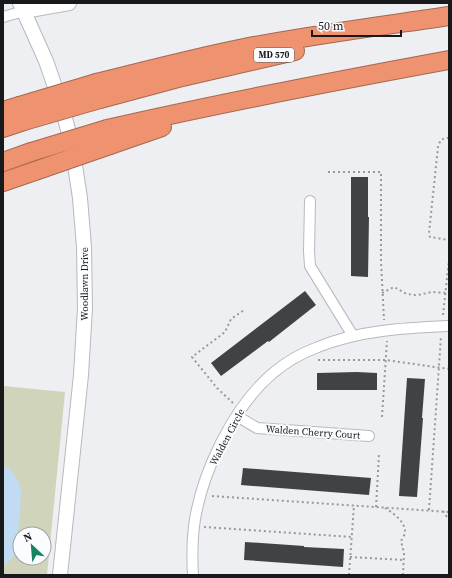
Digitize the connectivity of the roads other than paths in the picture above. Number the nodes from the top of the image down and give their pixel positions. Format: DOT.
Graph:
graph roads {
  1 [pos="69,3"];
  2 [pos="22,7"];
  3 [pos="449,16"];
  4 [pos="3,17"];
  5 [pos="449,19"];
  6 [pos="449,60"];
  7 [pos="98,91"];
  8 [pos="15,113"];
  9 [pos="3,128"];
  10 [pos="109,137"];
  11 [pos="3,162"];
  12 [pos="3,182"];
  13 [pos="310,201"];
  14 [pos="446,322"];
  15 [pos="353,336"];
  16 [pos="237,416"];
  17 [pos="369,436"];
  18 [pos="60,575"];
  19 [pos="192,575"];
  1 -- 2 [label="main road"];
  2 -- 4 [label="street"];
  2 -- 18 [label="main road, Woodlawn Drive"];
  3 -- 7 [label="highway"];
  5 -- 7 [label="highway, MD 570"];
  6 -- 10 [label="highway"];
  7 -- 8 [label="highway, MD 570, bridge"];
  8 -- 9 [label="highway, MD 570"];
  10 -- 11 [label="highway, bridge"];
  10 -- 12 [label="highway, bridge"];
  13 -- 15 [label="street"];
  14 -- 15 [label="street, Walden Circle"];
  15 -- 16 [label="street, Walden Circle"];
  16 -- 17 [label="street, Walden Cherry Court"];
  16 -- 19 [label="street, Walden Circle"];
}
